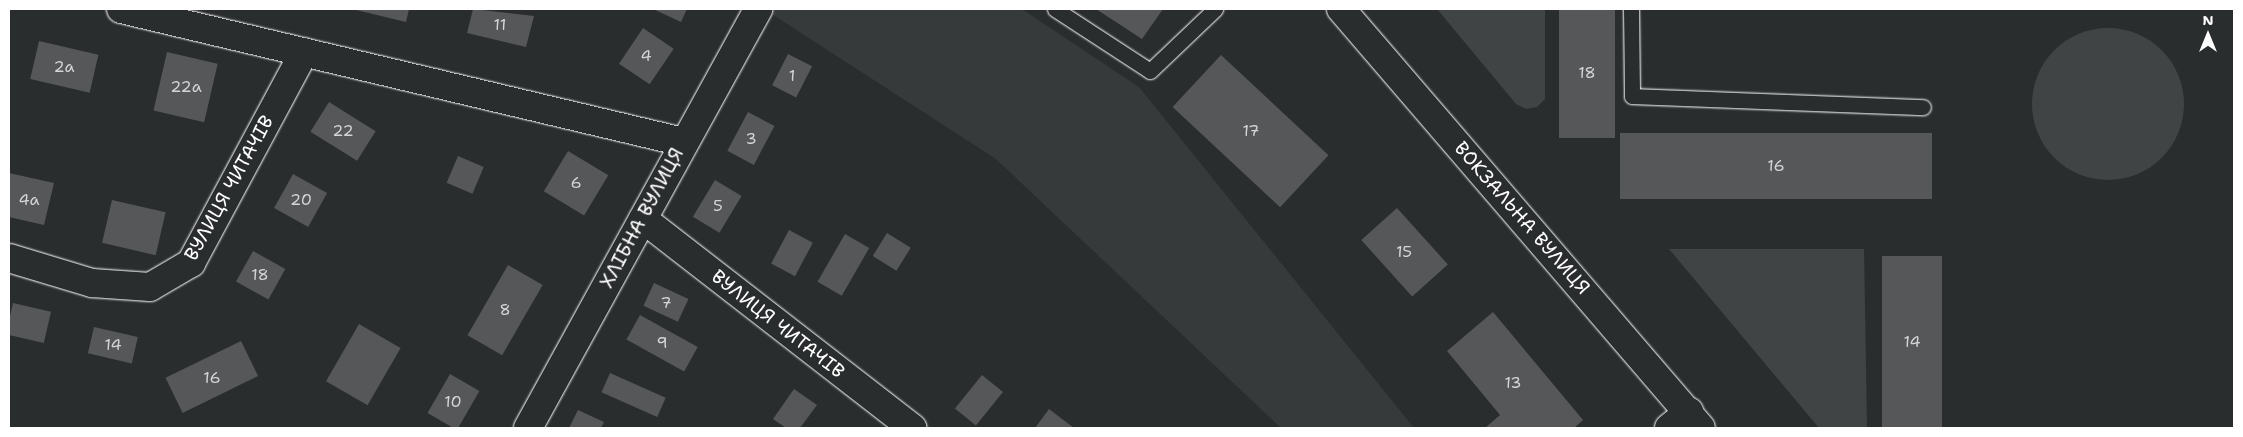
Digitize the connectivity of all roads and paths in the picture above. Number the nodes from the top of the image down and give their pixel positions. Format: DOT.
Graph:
graph roads {
  1 [pos="121,9"];
  2 [pos="758,9"];
  3 [pos="1055,9"];
  4 [pos="1215,9"];
  5 [pos="1342,9"];
  6 [pos="1631,9"];
  7 [pos="304,52"];
  8 [pos="1922,106"];
  9 [pos="683,142"];
  10 [pos="643,219"];
  11 [pos="9,258"];
  12 [pos="1686,423"];
  13 [pos="528,428"];
  14 [pos="912,428"];
  1 -- 7 [label="street"];
  2 -- 9 [label="street, ХЛІБНА ВУЛИЦЯ"];
  3 -- 4 [label="lane"];
  5 -- 12 [label="street, ВОКЗАЛЬНА ВУЛИЦЯ"];
  6 -- 8 [label="lane"];
  7 -- 9 [label="street"];
  7 -- 11 [label="street, ВУЛИЦЯ ЧИТАЧІВ"];
  9 -- 10 [label="street, ХЛІБНА ВУЛИЦЯ"];
  10 -- 13 [label="street, ХЛІБНА ВУЛИЦЯ"];
  10 -- 14 [label="street, ВУЛИЦЯ ЧИТАЧІВ"];
}
